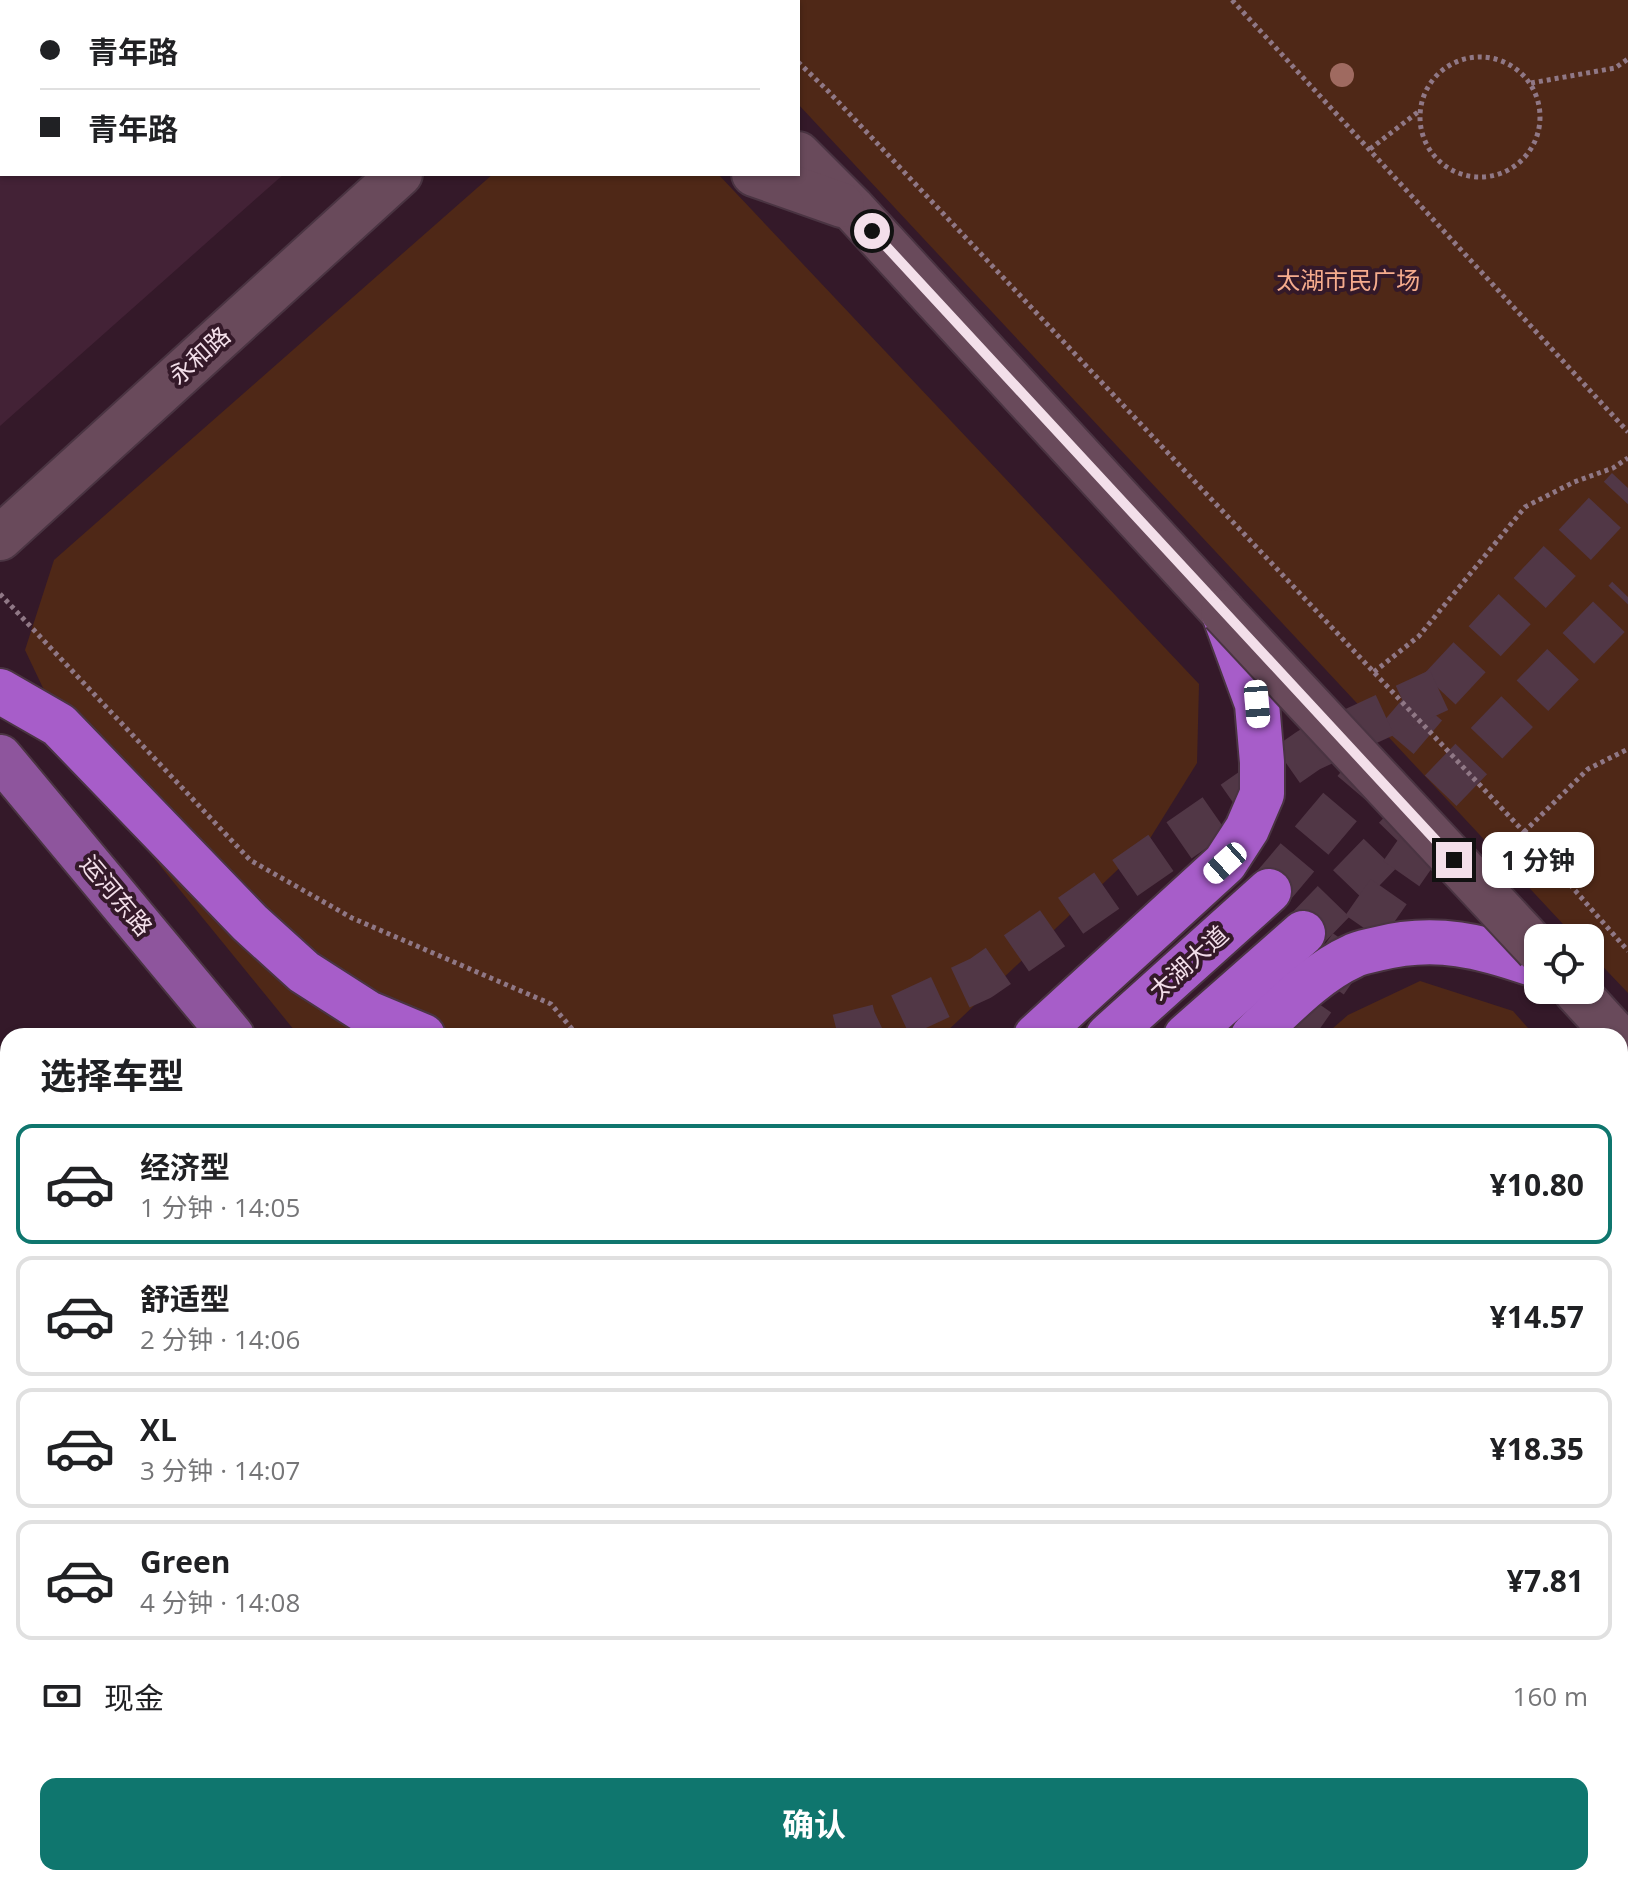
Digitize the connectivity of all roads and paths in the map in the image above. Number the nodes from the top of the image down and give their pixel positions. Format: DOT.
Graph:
graph roads {
  1 [pos="1236,2"];
  2 [pos="1628,59"];
  3 [pos="800,64"];
  4 [pos="1531,83"];
  5 [pos="1418,112"];
  6 [pos="1370,149"];
  7 [pos="800,156"];
  8 [pos="760,176"];
  9 [pos="402,178"];
  10 [pos="852,208"];
  11 [pos="1628,432"];
  12 [pos="1628,458"];
  13 [pos="0,538"];
  14 [pos="0,594"];
  15 [pos="1223,612"];
  16 [pos="1374,672"];
  17 [pos="0,691"];
  18 [pos="1628,749"];
  19 [pos="0,757"];
  20 [pos="1524,832"];
  21 [pos="1269,891"];
  22 [pos="1303,933"];
  23 [pos="1524,935"];
  24 [pos="1628,951"];
  25 [pos="1524,961"];
  26 [pos="1588,1004"];
  27 [pos="225,1028"];
  28 [pos="404,1028"];
  29 [pos="571,1028"];
  30 [pos="1045,1028"];
  31 [pos="1117,1028"];
  32 [pos="1195,1028"];
  33 [pos="1262,1028"];
  34 [pos="1611,1028"];
  1 -- 6 [label="path"];
  2 -- 4 [label="path"];
  3 -- 16 [label="path"];
  4 -- 5 [label="path"];
  4 -- 5 [label="path"];
  5 -- 6 [label="path"];
  6 -- 11 [label="path"];
  7 -- 10 [label="street"];
  8 -- 10 [label="street"];
  9 -- 13 [label="street, 永和路"];
  10 -- 15 [label="street"];
  12 -- 16 [label="path"];
  14 -- 29 [label="path"];
  15 -- 23 [label="street, bridge"];
  15 -- 30 [label="highway"];
  16 -- 20 [label="path"];
  17 -- 28 [label="highway"];
  18 -- 20 [label="path"];
  19 -- 27 [label="main road, 运河东路"];
  20 -- 24 [label="path"];
  21 -- 31 [label="highway, 太湖大道"];
  22 -- 32 [label="highway"];
  25 -- 33 [label="highway"];
  26 -- 34 [label="street"];
}
